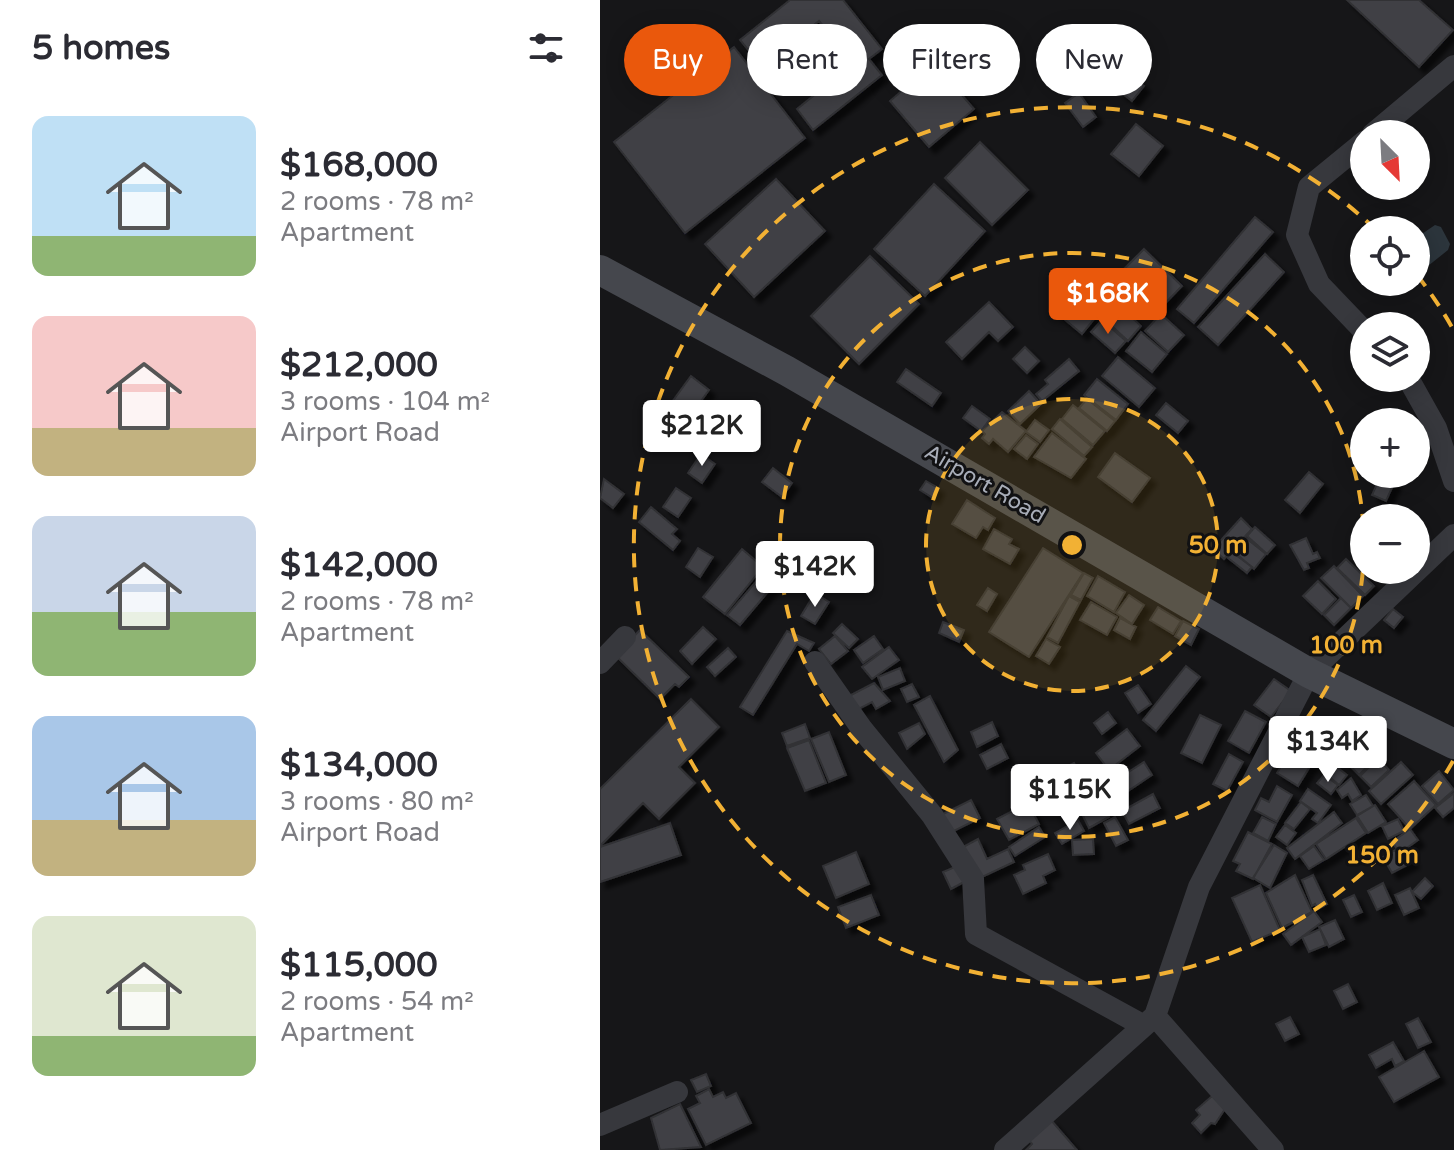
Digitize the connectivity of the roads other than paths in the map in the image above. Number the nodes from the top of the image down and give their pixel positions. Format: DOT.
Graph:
graph roads {
  1 [pos="1454,66"];
  2 [pos="1390,120"];
  3 [pos="1350,153"];
  4 [pos="600,270"];
  5 [pos="1350,316"];
  6 [pos="1416,392"];
  7 [pos="1453,478"];
  8 [pos="1454,535"];
  9 [pos="625,637"];
  10 [pos="815,662"];
  11 [pos="600,663"];
  12 [pos="1309,673"];
  13 [pos="1454,744"];
  14 [pos="1149,1021"];
  15 [pos="677,1092"];
  16 [pos="600,1125"];
  17 [pos="1270,1149"];
  18 [pos="1005,1150"];
  1 -- 2 [label="street"];
  3 -- 5 [label="street"];
  4 -- 12 [label="main road, Airport Road"];
  6 -- 7 [label="street"];
  8 -- 12 [label="street"];
  9 -- 11 [label="street"];
  10 -- 14 [label="street"];
  12 -- 13 [label="main road, Airport Road"];
  12 -- 14 [label="street"];
  14 -- 17 [label="street"];
  14 -- 18 [label="street"];
  15 -- 16 [label="street"];
}
